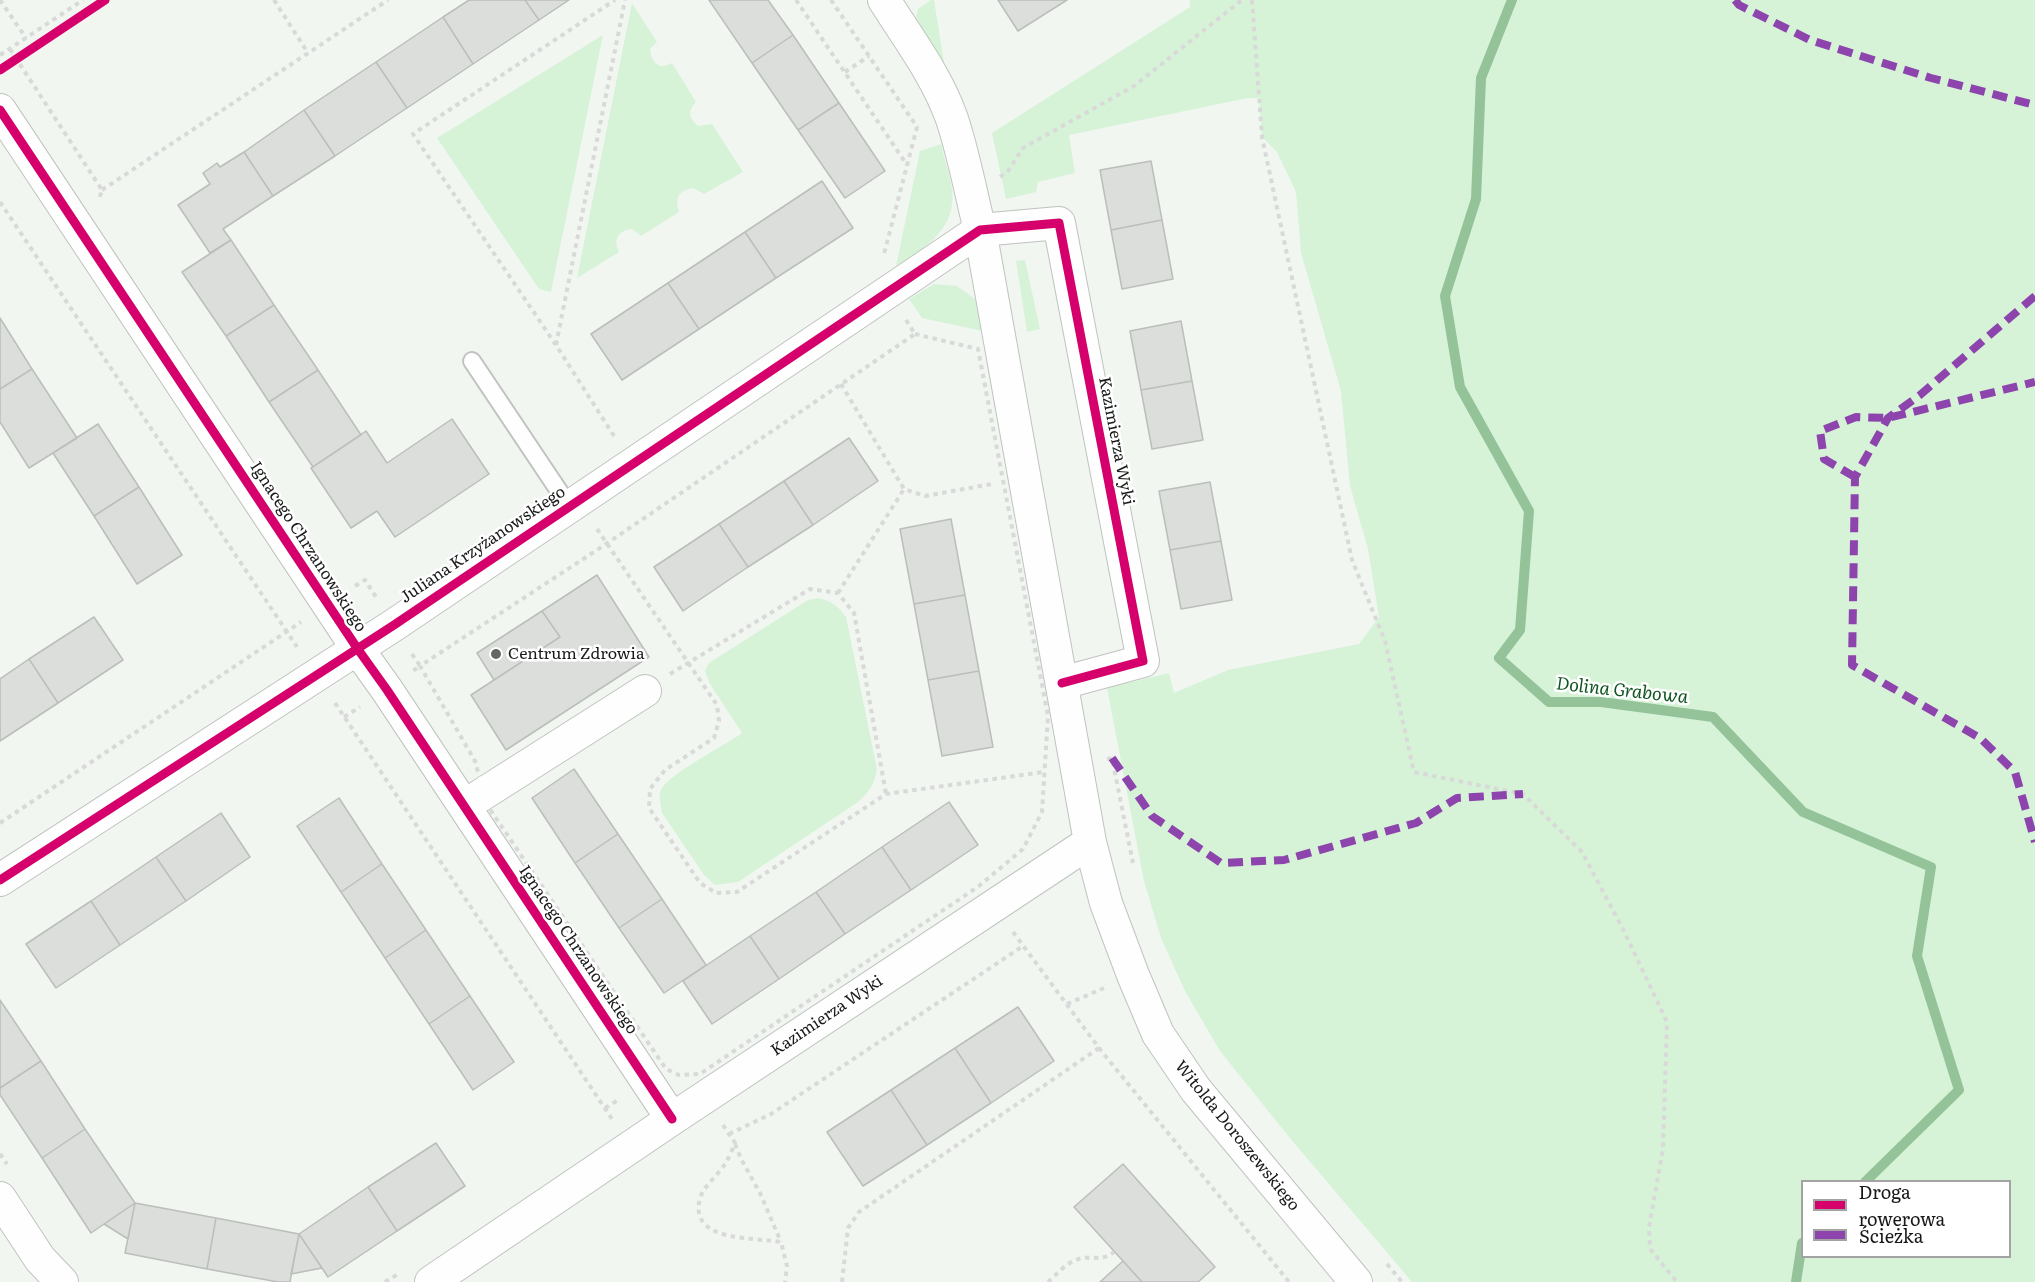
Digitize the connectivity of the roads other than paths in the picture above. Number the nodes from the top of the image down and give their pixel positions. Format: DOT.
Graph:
graph roads {
  1 [pos="884,0"];
  2 [pos="0,110"];
  3 [pos="980,230"];
  4 [pos="472,361"];
  5 [pos="573,503"];
  6 [pos="357,648"];
  7 [pos="1062,683"];
  8 [pos="645,691"];
  9 [pos="474,800"];
  10 [pos="1090,842"];
  11 [pos="0,880"];
  12 [pos="672,1119"];
  13 [pos="0,1198"];
  14 [pos="62,1282"];
  15 [pos="431,1282"];
  16 [pos="1356,1282"];
  1 -- 3 [label="street"];
  2 -- 6 [label="street, Ignacego Chrzanowskiego"];
  3 -- 5 [label="street, Juliana Krzyżanowskiego"];
  3 -- 7 [label="street"];
  3 -- 7 [label="street, Kazimierza Wyki"];
  4 -- 5 [label="lane"];
  5 -- 6 [label="street, Juliana Krzyżanowskiego"];
  6 -- 9 [label="street, Ignacego Chrzanowskiego"];
  6 -- 11 [label="street, Juliana Krzyżanowskiego"];
  7 -- 10 [label="street"];
  8 -- 9 [label="street"];
  9 -- 12 [label="street, Ignacego Chrzanowskiego"];
  10 -- 12 [label="street, Kazimierza Wyki"];
  10 -- 16 [label="street, Witolda Doroszewskiego"];
  12 -- 15 [label="street, Kazimierza Wyki"];
  13 -- 14 [label="street"];
}
